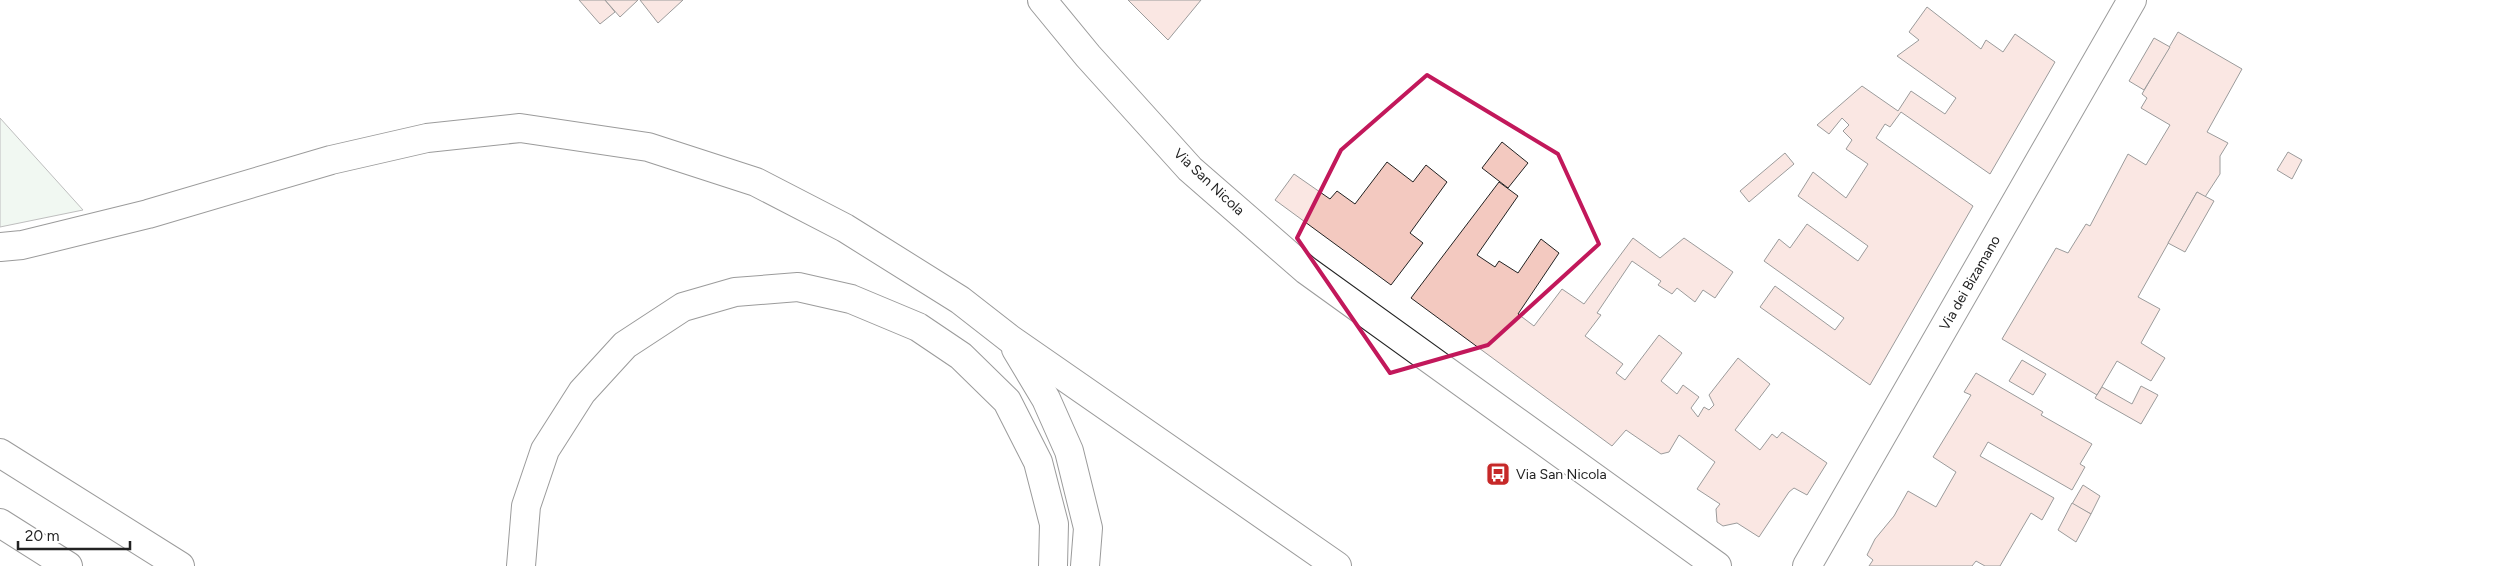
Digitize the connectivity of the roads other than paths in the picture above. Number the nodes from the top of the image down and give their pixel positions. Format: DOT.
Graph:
graph roads {
  1 [pos="1042,0"];
  2 [pos="2132,0"];
  3 [pos="0,247"];
  4 [pos="1010,339"];
  5 [pos="0,453"];
  6 [pos="0,523"];
  7 [pos="68,566"];
  8 [pos="180,566"];
  9 [pos="521,566"];
  10 [pos="1053,566"];
  11 [pos="1085,566"];
  12 [pos="1337,566"];
  13 [pos="1717,566"];
  14 [pos="1807,566"];
  1 -- 13 [label="main road, Via San Nicola"];
  2 -- 14 [label="main road, Via dei Bizamano"];
  3 -- 4 [label="main road"];
  4 -- 11 [label="main road"];
  4 -- 12 [label="main road"];
  5 -- 8 [label="main road"];
  6 -- 7 [label="main road"];
  9 -- 10 [label="main road"];
}
